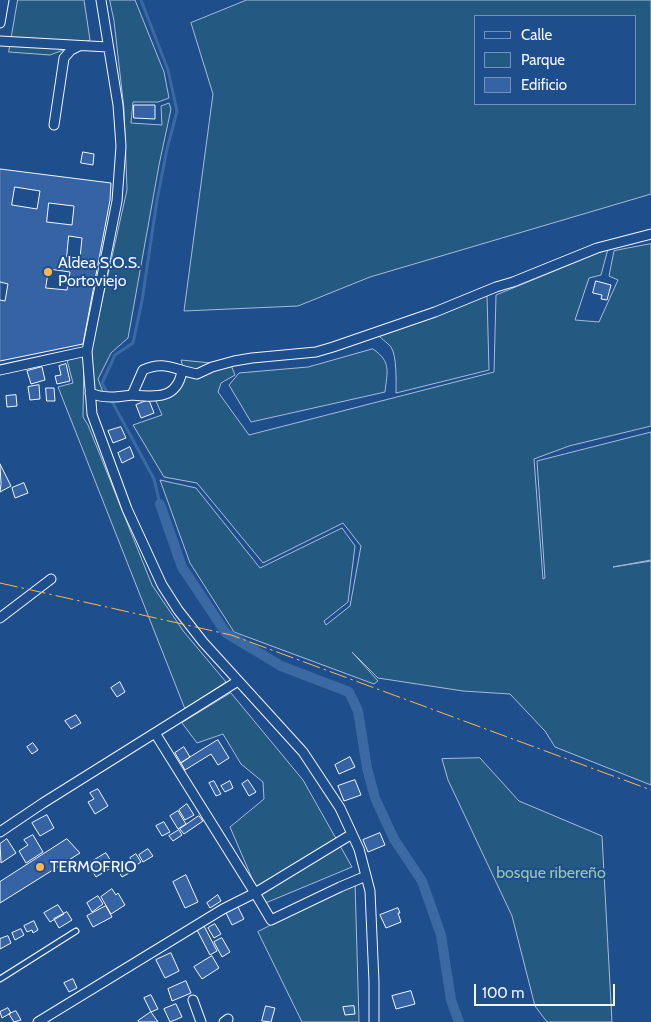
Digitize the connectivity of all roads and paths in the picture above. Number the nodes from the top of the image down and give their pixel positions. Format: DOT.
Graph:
graph roads {
  1 [pos="4,0"];
  2 [pos="101,0"];
  3 [pos="0,23"];
  4 [pos="0,42"];
  5 [pos="79,46"];
  6 [pos="108,47"];
  7 [pos="54,125"];
  8 [pos="651,234"];
  9 [pos="87,351"];
  10 [pos="0,370"];
  11 [pos="182,371"];
  12 [pos="90,393"];
  13 [pos="132,395"];
  14 [pos="50,579"];
  15 [pos="0,618"];
  16 [pos="238,681"];
  17 [pos="155,733"];
  18 [pos="0,832"];
  19 [pos="352,834"];
  20 [pos="366,876"];
  21 [pos="254,892"];
  22 [pos="76,931"];
  23 [pos="0,978"];
  24 [pos="193,1000"];
  25 [pos="38,1022"];
  26 [pos="201,1022"];
  27 [pos="374,1022"];
  1 -- 3 [label="street"];
  2 -- 6 [label="street"];
  4 -- 5 [label="street"];
  5 -- 6 [label="street"];
  5 -- 7 [label="street"];
  6 -- 9 [label="street"];
  8 -- 11 [label="street"];
  9 -- 10 [label="street"];
  9 -- 12 [label="street"];
  11 -- 13 [label="street"];
  11 -- 13 [label="street"];
  12 -- 13 [label="street"];
  12 -- 16 [label="street"];
  14 -- 15 [label="street"];
  16 -- 17 [label="street"];
  16 -- 19 [label="street"];
  17 -- 18 [label="street"];
  17 -- 21 [label="street"];
  19 -- 20 [label="street"];
  19 -- 21 [label="street"];
  20 -- 21 [label="street"];
  20 -- 27 [label="street"];
  21 -- 25 [label="street"];
  22 -- 23 [label="lane"];
  24 -- 26 [label="street"];
}
